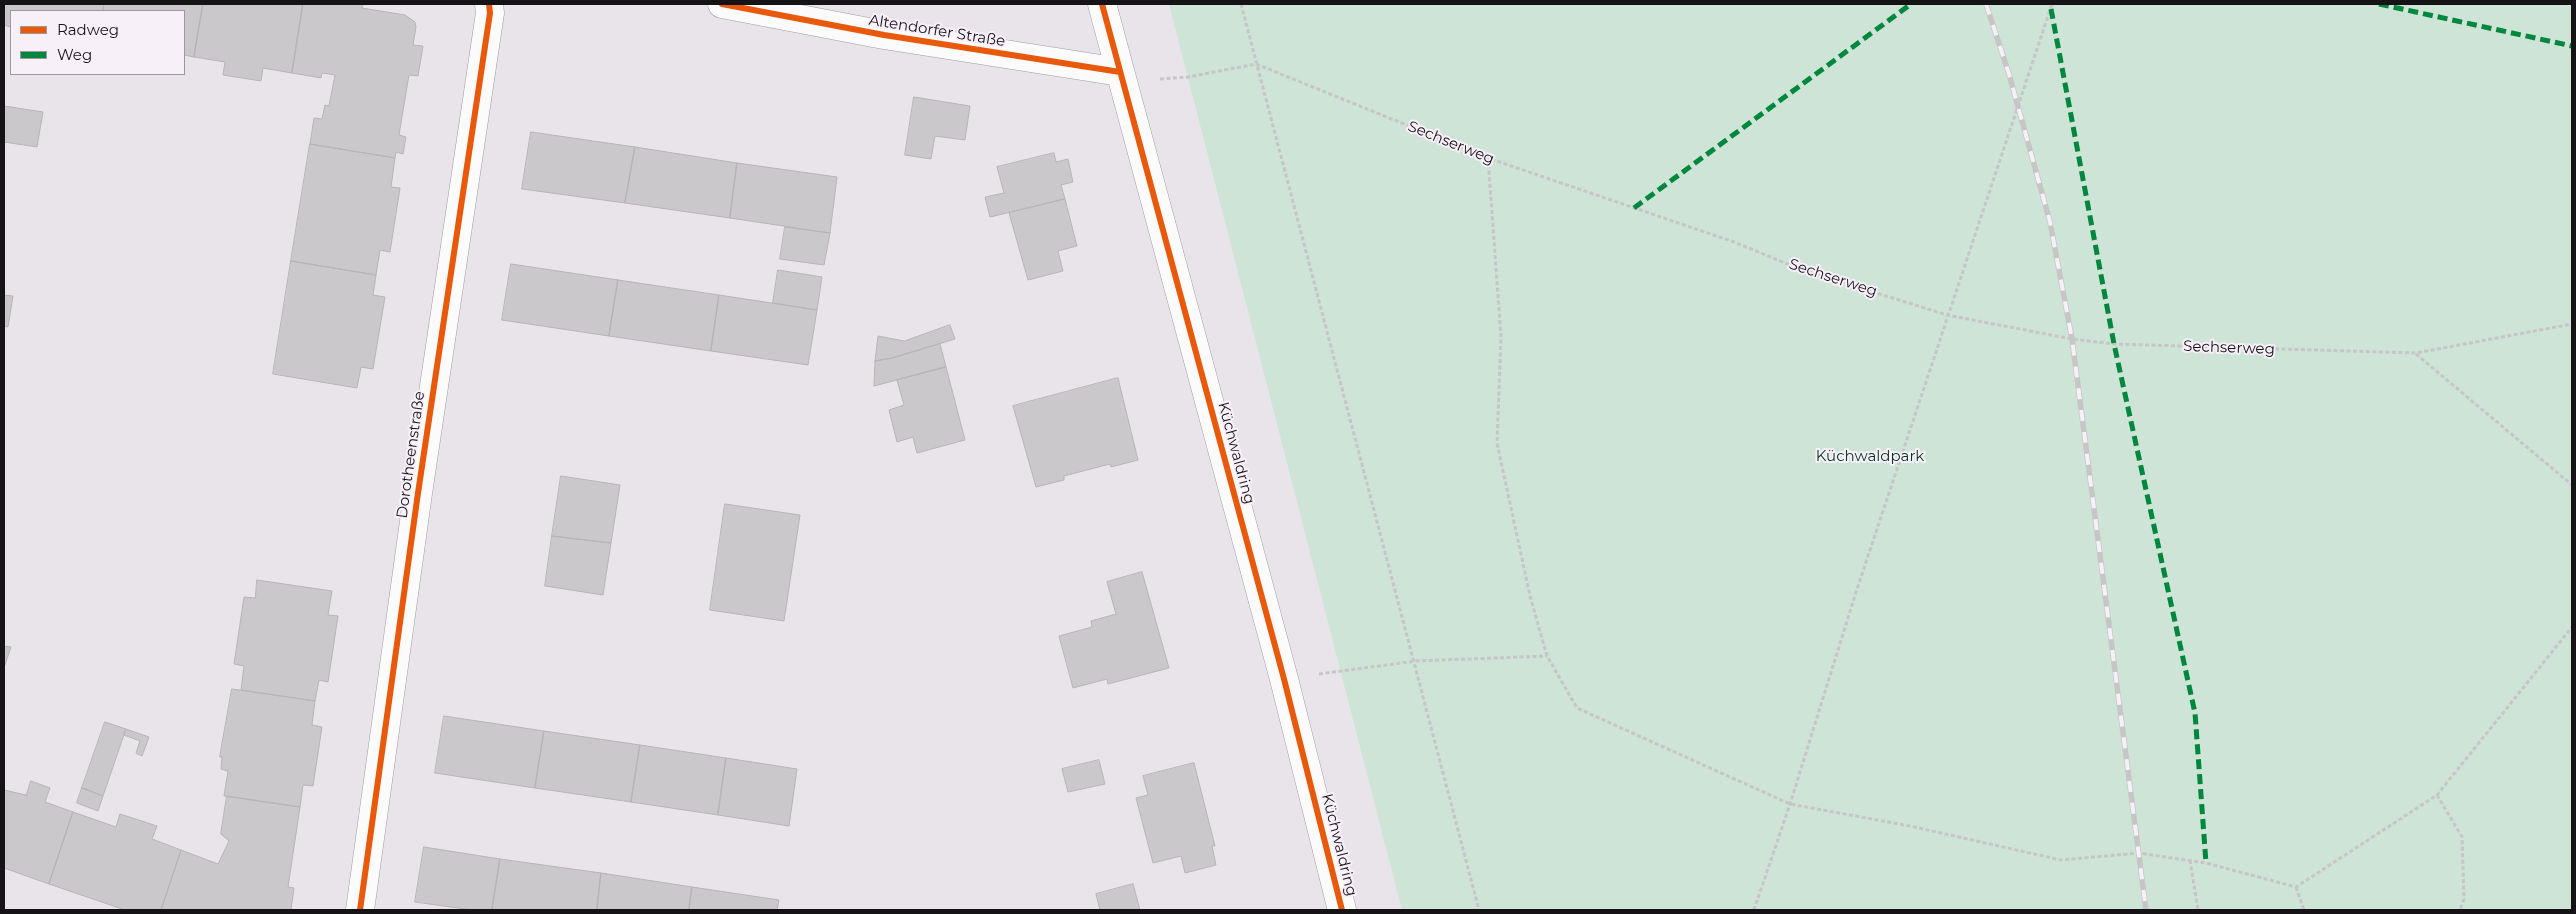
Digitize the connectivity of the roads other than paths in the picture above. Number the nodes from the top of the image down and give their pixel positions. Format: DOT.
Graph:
graph roads {
  1 [pos="489,4"];
  2 [pos="722,4"];
  3 [pos="1102,4"];
  4 [pos="1121,77"];
  5 [pos="360,910"];
  6 [pos="1342,910"];
  1 -- 5 [label="street, Dorotheenstraße"];
  2 -- 4 [label="street, Altendorfer Straße"];
  3 -- 4 [label="street, Küchwaldring"];
  4 -- 6 [label="street, Küchwaldring"];
}
